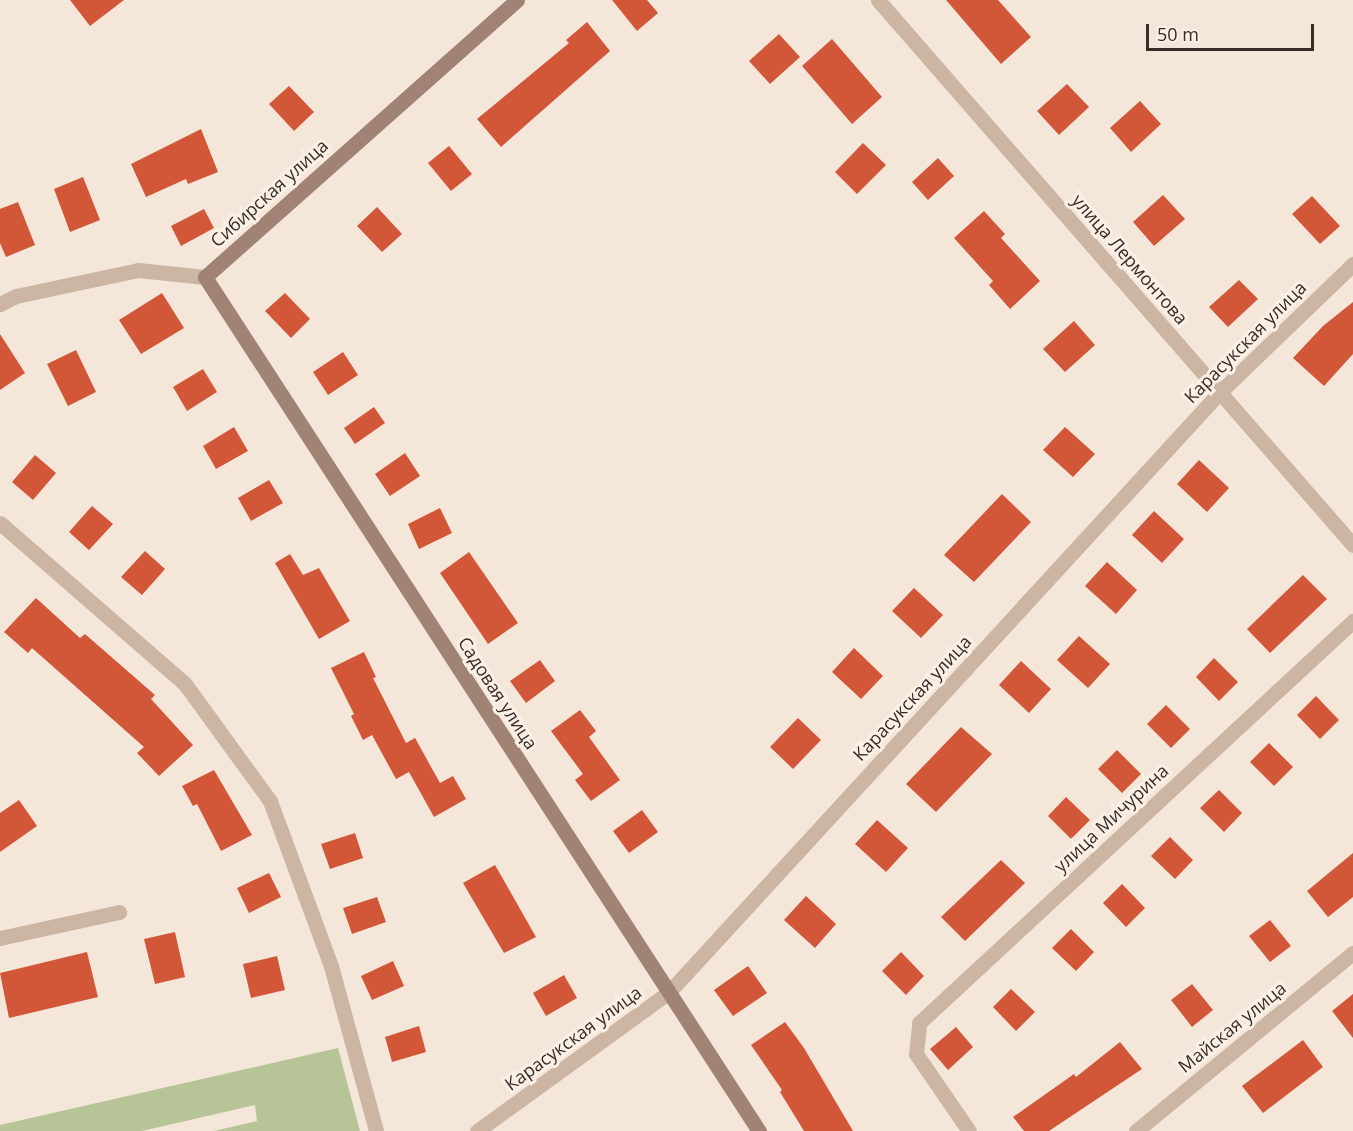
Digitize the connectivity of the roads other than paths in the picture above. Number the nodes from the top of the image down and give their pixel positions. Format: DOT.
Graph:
graph roads {
  1 [pos="517,0"];
  2 [pos="878,0"];
  3 [pos="1353,264"];
  4 [pos="205,277"];
  5 [pos="0,304"];
  6 [pos="1220,392"];
  7 [pos="0,523"];
  8 [pos="1353,545"];
  9 [pos="1353,621"];
  10 [pos="119,912"];
  11 [pos="0,938"];
  12 [pos="1353,953"];
  13 [pos="669,992"];
  14 [pos="376,1131"];
  15 [pos="477,1131"];
  16 [pos="759,1131"];
  17 [pos="969,1131"];
  18 [pos="1137,1131"];
  1 -- 4 [label="street, Сибирская улица"];
  2 -- 6 [label="street, улица Лермонтова"];
  3 -- 6 [label="street, Карасукская улица"];
  4 -- 5 [label="street"];
  4 -- 13 [label="street, Садовая улица"];
  6 -- 8 [label="street, улица Лермонтова"];
  6 -- 13 [label="street, Карасукская улица"];
  7 -- 14 [label="street"];
  9 -- 17 [label="street, улица Мичурина"];
  10 -- 11 [label="street"];
  12 -- 18 [label="street, Майская улица"];
  13 -- 15 [label="street, Карасукская улица"];
  13 -- 16 [label="street, Садовая улица"];
}
